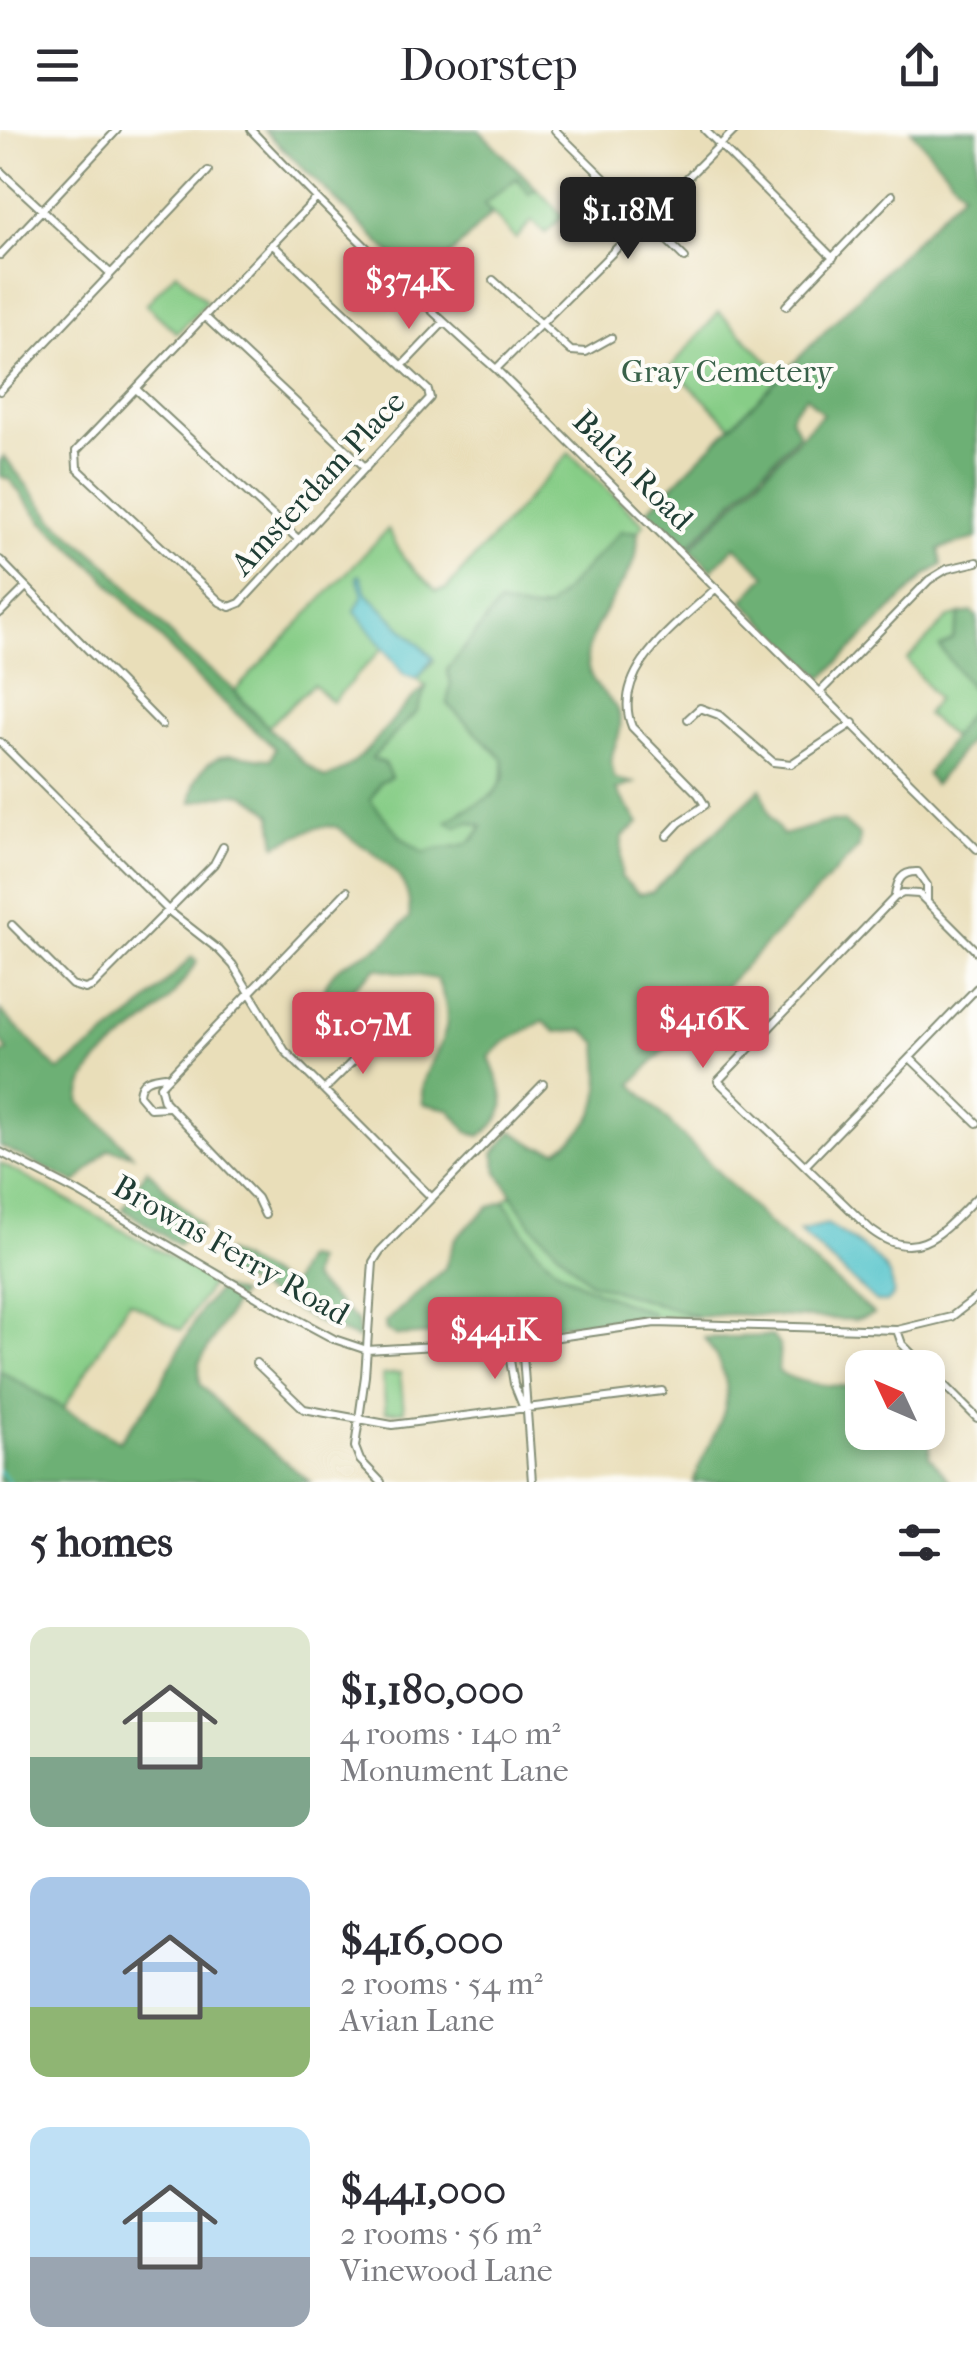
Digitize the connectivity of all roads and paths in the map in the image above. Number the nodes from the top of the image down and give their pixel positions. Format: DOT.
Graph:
graph roads {
  1 [pos="118,130"];
  2 [pos="252,130"];
  3 [pos="555,130"];
  4 [pos="705,130"];
  5 [pos="736,130"];
  6 [pos="721,145"];
  7 [pos="0,171"];
  8 [pos="208,171"];
  9 [pos="892,196"];
  10 [pos="316,199"];
  11 [pos="42,210"];
  12 [pos="646,218"];
  13 [pos="272,244"];
  14 [pos="0,255"];
  15 [pos="685,258"];
  16 [pos="833,258"];
  17 [pos="110,273"];
  18 [pos="493,280"];
  19 [pos="786,306"];
  20 [pos="204,316"];
  21 [pos="443,322"];
  22 [pos="540,324"];
  23 [pos="610,338"];
  24 [pos="402,366"];
  25 [pos="496,369"];
  26 [pos="136,389"];
  27 [pos="0,390"];
  28 [pos="366,468"];
  29 [pos="299,540"];
  30 [pos="0,560"];
  31 [pos="977,562"];
  32 [pos="25,588"];
  33 [pos="716,588"];
  34 [pos="0,613"];
  35 [pos="821,692"];
  36 [pos="688,719"];
  37 [pos="853,723"];
  38 [pos="162,725"];
  39 [pos="0,742"];
  40 [pos="668,836"];
  41 [pos="222,847"];
  42 [pos="977,849"];
  43 [pos="347,891"];
  44 [pos="895,897"];
  45 [pos="926,900"];
  46 [pos="168,910"];
  47 [pos="12,925"];
  48 [pos="977,952"];
  49 [pos="977,988"];
  50 [pos="249,991"];
  51 [pos="375,1039"];
  52 [pos="910,1058"];
  53 [pos="166,1076"];
  54 [pos="544,1084"];
  55 [pos="324,1090"];
  56 [pos="170,1107"];
  57 [pos="977,1123"];
  58 [pos="0,1152"];
  59 [pos="806,1165"];
  60 [pos="432,1198"];
  61 [pos="977,1198"];
  62 [pos="265,1216"];
  63 [pos="977,1297"];
  64 [pos="898,1330"];
  65 [pos="522,1341"];
  66 [pos="507,1342"];
  67 [pos="367,1350"];
  68 [pos="908,1350"];
  69 [pos="256,1363"];
  70 [pos="945,1386"];
  71 [pos="662,1391"];
  72 [pos="524,1409"];
  73 [pos="977,1418"];
  74 [pos="359,1419"];
  75 [pos="382,1482"];
  76 [pos="532,1482"];
  1 -- 11 [label="street"];
  2 -- 10 [label="street, Balch Road"];
  3 -- 12 [label="street"];
  4 -- 6 [label="street"];
  5 -- 6 [label="street"];
  6 -- 12 [label="street"];
  6 -- 16 [label="street"];
  7 -- 11 [label="street"];
  8 -- 17 [label="street"];
  9 -- 16 [label="street"];
  10 -- 13 [label="street, Amsterdam Place"];
  10 -- 21 [label="street, Balch Road"];
  11 -- 14 [label="street"];
  11 -- 17 [label="street"];
  12 -- 15 [label="street"];
  12 -- 22 [label="street"];
  13 -- 20 [label="street, Amsterdam Place"];
  13 -- 24 [label="street, Amsterdam Place"];
  16 -- 19 [label="street"];
  17 -- 27 [label="street"];
  18 -- 22 [label="street"];
  20 -- 26 [label="street, Amsterdam Place"];
  20 -- 28 [label="street"];
  21 -- 24 [label="street"];
  21 -- 25 [label="street, Balch Road"];
  22 -- 23 [label="street"];
  22 -- 25 [label="street"];
  24 -- 28 [label="street, Amsterdam Place"];
  25 -- 33 [label="street, Balch Road"];
  26 -- 29 [label="street"];
  26 -- 29 [label="street, Amsterdam Place"];
  28 -- 29 [label="street, Amsterdam Place"];
  30 -- 32 [label="street"];
  31 -- 35 [label="street"];
  32 -- 34 [label="street"];
  32 -- 38 [label="street"];
  33 -- 35 [label="street, Balch Road"];
  33 -- 40 [label="street"];
  35 -- 37 [label="street, Balch Road"];
  36 -- 37 [label="street"];
  37 -- 42 [label="street, Balch Road"];
  39 -- 46 [label="street"];
  41 -- 46 [label="street"];
  43 -- 50 [label="street"];
  44 -- 45 [label="street"];
  44 -- 45 [label="street"];
  44 -- 59 [label="street"];
  45 -- 48 [label="street"];
  46 -- 47 [label="street"];
  46 -- 50 [label="street"];
  49 -- 52 [label="street"];
  50 -- 53 [label="street"];
  50 -- 55 [label="street"];
  51 -- 55 [label="street"];
  52 -- 57 [label="street"];
  52 -- 59 [label="street"];
  53 -- 56 [label="street"];
  53 -- 56 [label="street"];
  54 -- 60 [label="street"];
  55 -- 60 [label="street"];
  56 -- 62 [label="street"];
  58 -- 67 [label="street, Browns Ferry Road"];
  59 -- 61 [label="street"];
  60 -- 67 [label="street"];
  63 -- 64 [label="street, Browns Ferry Road"];
  64 -- 65 [label="street, Browns Ferry Road"];
  64 -- 68 [label="street"];
  65 -- 66 [label="street, Browns Ferry Road"];
  65 -- 72 [label="street"];
  66 -- 67 [label="street, Browns Ferry Road"];
  66 -- 72 [label="street"];
  67 -- 74 [label="street"];
  69 -- 74 [label="street"];
  70 -- 73 [label="street"];
  71 -- 72 [label="street"];
  72 -- 74 [label="street"];
  72 -- 76 [label="street"];
  74 -- 75 [label="street"];
}
